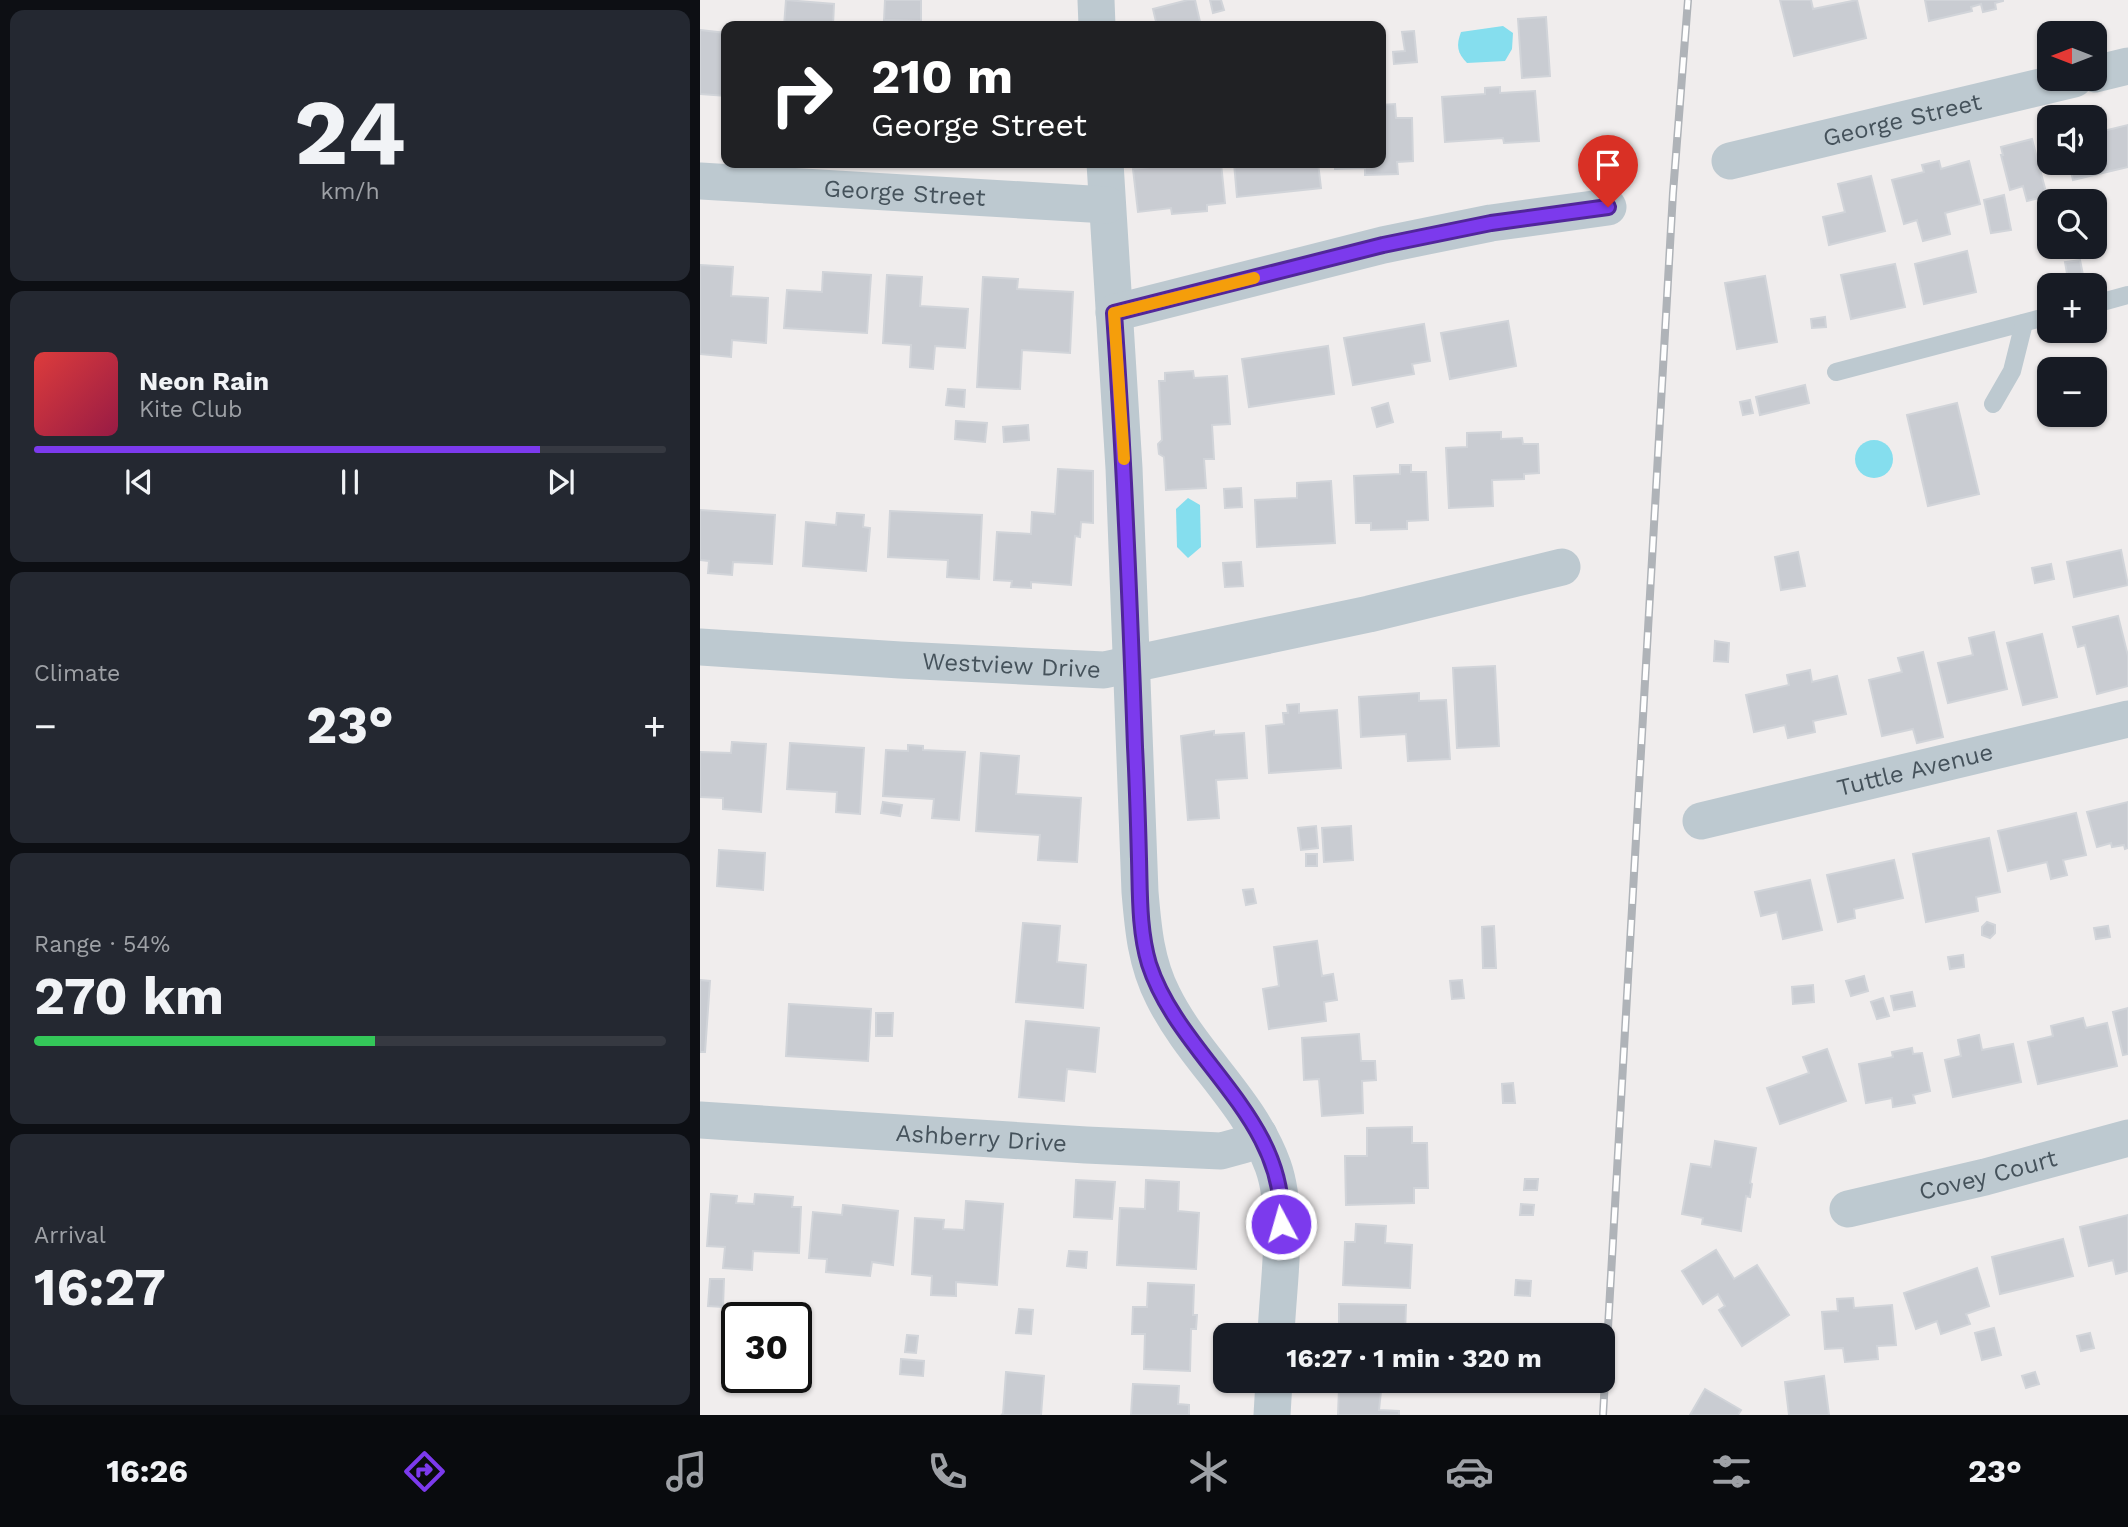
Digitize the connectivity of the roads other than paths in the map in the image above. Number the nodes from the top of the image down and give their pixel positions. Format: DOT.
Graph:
graph roads {
  1 [pos="1096,0"];
  2 [pos="1097,21"];
  3 [pos="2128,66"];
  4 [pos="2107,71"];
  5 [pos="2037,88"];
  6 [pos="1730,161"];
  7 [pos="1105,168"];
  8 [pos="700,181"];
  9 [pos="1107,205"];
  10 [pos="1608,207"];
  11 [pos="2128,295"];
  12 [pos="2107,301"];
  13 [pos="1114,313"];
  14 [pos="2037,319"];
  15 [pos="2024,323"];
  16 [pos="1836,372"];
  17 [pos="1993,404"];
  18 [pos="1562,567"];
  19 [pos="700,647"];
  20 [pos="1133,664"];
  21 [pos="2128,719"];
  22 [pos="1701,821"];
  23 [pos="700,1120"];
  24 [pos="1259,1135"];
  25 [pos="2128,1138"];
  26 [pos="1847,1209"];
  27 [pos="1277,1323"];
  28 [pos="1273,1393"];
  29 [pos="1272,1415"];
  1 -- 2 [label="street"];
  3 -- 4 [label="street"];
  5 -- 6 [label="street, George Street"];
  7 -- 9 [label="street"];
  8 -- 9 [label="street, George Street"];
  9 -- 13 [label="street"];
  10 -- 13 [label="street"];
  11 -- 12 [label="lane"];
  13 -- 20 [label="street"];
  14 -- 15 [label="lane"];
  15 -- 16 [label="lane"];
  15 -- 17 [label="lane"];
  18 -- 20 [label="street, Westview Drive"];
  19 -- 20 [label="street, Westview Drive"];
  20 -- 24 [label="street"];
  21 -- 22 [label="street, Tuttle Avenue"];
  23 -- 24 [label="street, Ashberry Drive"];
  24 -- 27 [label="street"];
  25 -- 26 [label="street, Covey Court"];
  28 -- 29 [label="street"];
}
